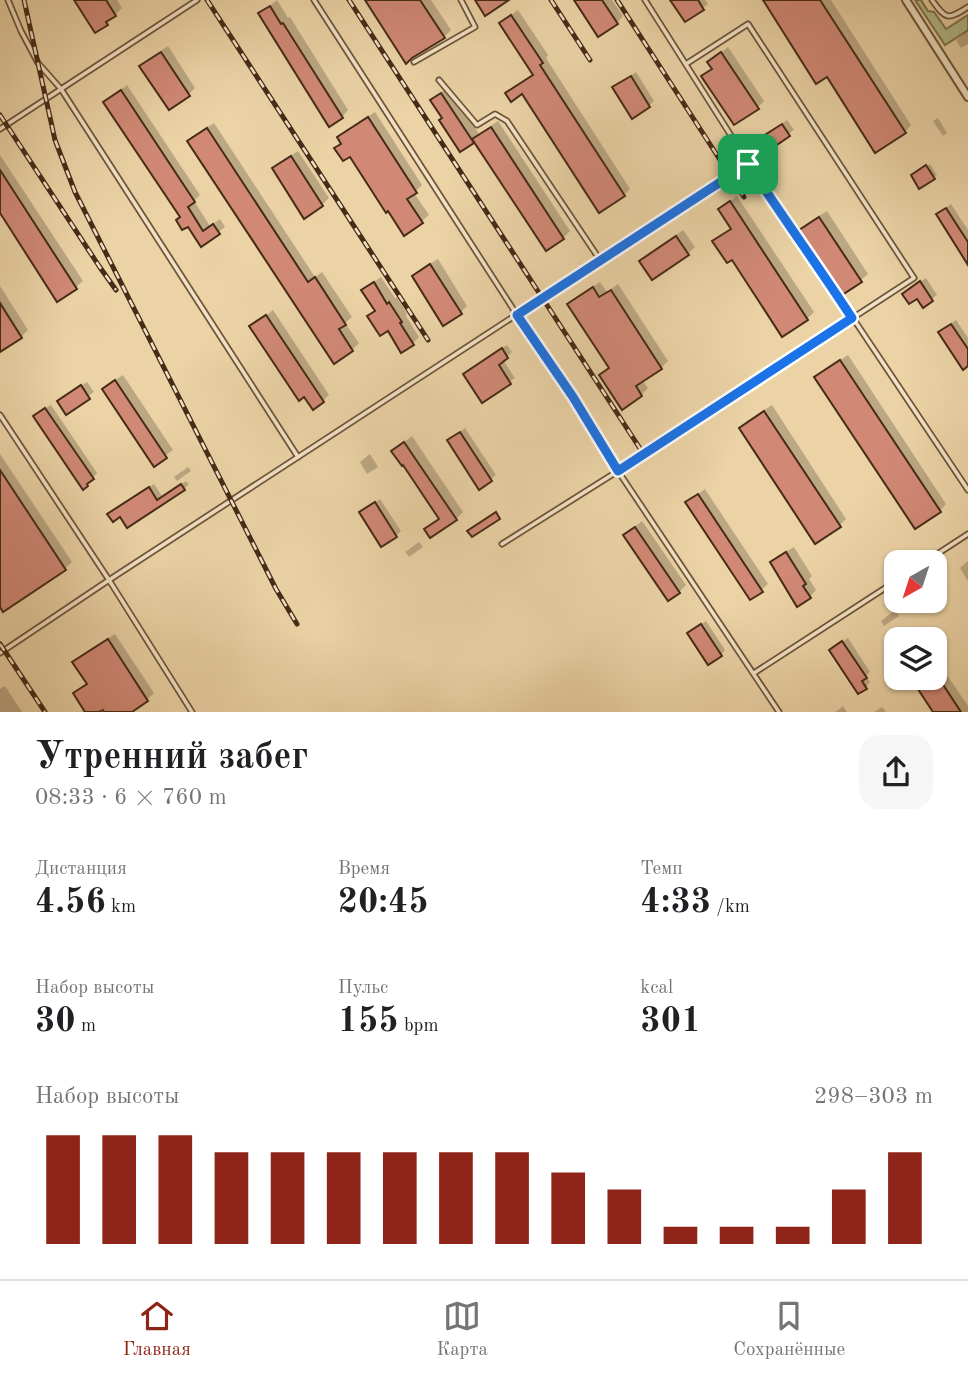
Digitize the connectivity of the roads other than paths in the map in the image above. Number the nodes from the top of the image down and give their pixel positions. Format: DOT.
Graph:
graph roads {
  1 [pos="8,0"];
  2 [pos="197,0"];
  3 [pos="314,0"];
  4 [pos="461,0"];
  5 [pos="645,0"];
  6 [pos="906,0"];
  7 [pos="932,0"];
  8 [pos="968,8"];
  9 [pos="414,62"];
  10 [pos="686,64"];
  11 [pos="439,80"];
  12 [pos="61,89"];
  13 [pos="968,97"];
  14 [pos="0,129"];
  15 [pos="748,164"];
  16 [pos="600,260"];
  17 [pos="517,315"];
  18 [pos="852,318"];
  19 [pos="0,415"];
  20 [pos="298,457"];
  21 [pos="618,471"];
  22 [pos="968,490"];
  23 [pos="968,534"];
  24 [pos="502,544"];
  25 [pos="943,550"];
  26 [pos="108,580"];
  27 [pos="884,588"];
  28 [pos="0,653"];
  29 [pos="753,673"];
  30 [pos="192,712"];
  31 [pos="779,712"];
  1 -- 12 [label="lane"];
  2 -- 12 [label="lane"];
  3 -- 17 [label="lane"];
  4 -- 9 [label="lane"];
  5 -- 10 [label="lane"];
  6 -- 13 [label="street"];
  7 -- 8 [label="lane"];
  10 -- 15 [label="lane"];
  10 -- 18 [label="lane"];
  11 -- 16 [label="lane"];
  12 -- 14 [label="lane"];
  12 -- 20 [label="lane"];
  15 -- 16 [label="lane"];
  15 -- 18 [label="lane"];
  16 -- 17 [label="lane"];
  17 -- 20 [label="lane"];
  17 -- 21 [label="lane"];
  18 -- 21 [label="lane"];
  18 -- 22 [label="lane"];
  19 -- 26 [label="lane"];
  20 -- 26 [label="lane"];
  21 -- 24 [label="lane"];
  21 -- 29 [label="lane"];
  23 -- 25 [label="lane"];
  26 -- 28 [label="lane"];
  26 -- 30 [label="lane"];
  27 -- 29 [label="lane"];
  29 -- 31 [label="lane"];
}
